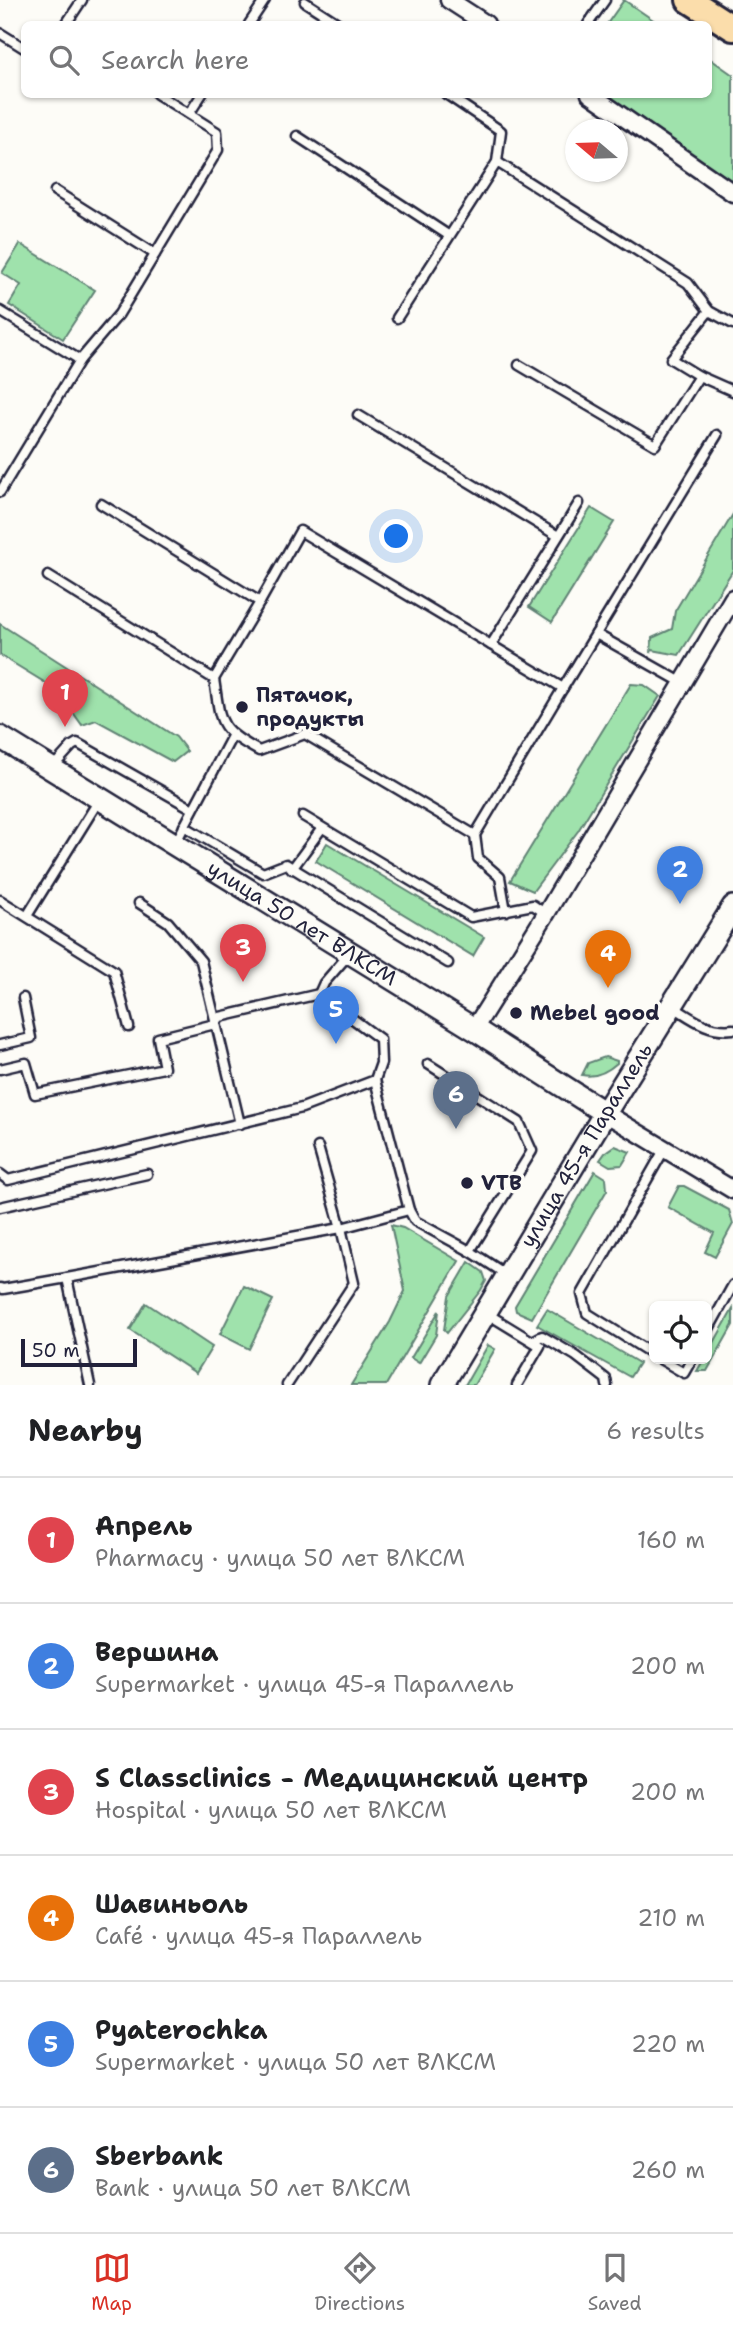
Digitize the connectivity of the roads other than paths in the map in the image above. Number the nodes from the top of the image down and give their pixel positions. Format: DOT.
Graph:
graph roads {
  1 [pos="82,0"];
  2 [pos="265,0"];
  3 [pos="449,0"];
  4 [pos="605,0"];
  5 [pos="689,0"];
  6 [pos="304,1"];
  7 [pos="68,21"];
  8 [pos="251,21"];
  9 [pos="334,21"];
  10 [pos="481,21"];
  11 [pos="590,21"];
  12 [pos="733,28"];
  13 [pos="0,33"];
  14 [pos="21,46"];
  15 [pos="163,98"];
  16 [pos="199,98"];
  17 [pos="452,98"];
  18 [pos="596,98"];
  19 [pos="189,114"];
  20 [pos="296,136"];
  21 [pos="497,162"];
  22 [pos="55,191"];
  23 [pos="733,193"];
  24 [pos="448,235"];
  25 [pos="155,254"];
  26 [pos="0,311"];
  27 [pos="709,311"];
  28 [pos="397,318"];
  29 [pos="733,324"];
  30 [pos="80,360"];
  31 [pos="519,365"];
  32 [pos="699,376"];
  33 [pos="733,391"];
  34 [pos="358,415"];
  35 [pos="717,435"];
  36 [pos="0,492"];
  37 [pos="579,503"];
  38 [pos="101,504"];
  39 [pos="558,536"];
  40 [pos="48,576"];
  41 [pos="733,598"];
  42 [pos="260,602"];
  43 [pos="596,634"];
  44 [pos="491,645"];
  45 [pos="214,678"];
  46 [pos="683,682"];
  47 [pos="563,688"];
  48 [pos="0,737"];
  49 [pos="232,737"];
  50 [pos="52,768"];
  51 [pos="100,798"];
  52 [pos="193,809"];
  53 [pos="303,817"];
  54 [pos="322,828"];
  55 [pos="180,834"];
  56 [pos="475,835"];
  57 [pos="292,869"];
  58 [pos="0,900"];
  59 [pos="139,903"];
  60 [pos="733,907"];
  61 [pos="506,911"];
  62 [pos="546,914"];
  63 [pos="27,916"];
  64 [pos="350,953"];
  65 [pos="448,963"];
  66 [pos="319,994"];
  67 [pos="23,998"];
  68 [pos="672,1006"];
  69 [pos="215,1024"];
  70 [pos="128,1027"];
  71 [pos="474,1029"];
  72 [pos="733,1029"];
  73 [pos="0,1045"];
  74 [pos="428,1064"];
  75 [pos="0,1069"];
  76 [pos="375,1080"];
  77 [pos="605,1113"];
  78 [pos="240,1124"];
  79 [pos="318,1147"];
  80 [pos="664,1150"];
  81 [pos="0,1174"];
  82 [pos="147,1174"];
  83 [pos="733,1190"];
  84 [pos="0,1208"];
  85 [pos="410,1210"];
  86 [pos="341,1227"];
  87 [pos="470,1251"];
  88 [pos="506,1275"];
  89 [pos="67,1278"];
  90 [pos="733,1285"];
  91 [pos="0,1288"];
  92 [pos="485,1312"];
  93 [pos="712,1323"];
  94 [pos="533,1341"];
  95 [pos="649,1352"];
  96 [pos="669,1364"];
  97 [pos="689,1364"];
  98 [pos="446,1384"];
  99 [pos="90,1385"];
  100 [pos="287,1385"];
  101 [pos="517,1385"];
  102 [pos="607,1385"];
  1 -- 7 [label="lane"];
  2 -- 8 [label="lane"];
  3 -- 10 [label="street"];
  4 -- 11 [label="lane"];
  5 -- 12 [label="main road"];
  6 -- 9 [label="lane"];
  13 -- 14 [label="lane"];
  15 -- 19 [label="lane"];
  16 -- 19 [label="lane"];
  17 -- 21 [label="lane"];
  18 -- 23 [label="street"];
  19 -- 25 [label="lane"];
  20 -- 24 [label="lane"];
  21 -- 24 [label="lane"];
  21 -- 27 [label="lane"];
  22 -- 25 [label="lane"];
  24 -- 28 [label="lane"];
  25 -- 30 [label="lane"];
  26 -- 30 [label="lane"];
  27 -- 29 [label="lane"];
  27 -- 32 [label="lane"];
  30 -- 36 [label="lane"];
  31 -- 32 [label="lane"];
  32 -- 33 [label="lane"];
  34 -- 39 [label="lane"];
  35 -- 43 [label="lane"];
  37 -- 39 [label="lane"];
  38 -- 42 [label="lane"];
  39 -- 44 [label="lane"];
  40 -- 45 [label="lane"];
  41 -- 46 [label="street"];
  42 -- 44 [label="lane"];
  42 -- 45 [label="lane"];
  43 -- 46 [label="lane"];
  43 -- 47 [label="lane"];
  44 -- 47 [label="lane"];
  45 -- 49 [label="lane"];
  46 -- 62 [label="street"];
  47 -- 56 [label="lane"];
  48 -- 50 [label="street, улица 50 лет ВЛКСМ"];
  49 -- 52 [label="lane"];
  49 -- 56 [label="lane"];
  50 -- 51 [label="street, улица 50 лет ВЛКСМ"];
  50 -- 52 [label="lane"];
  51 -- 55 [label="street, улица 50 лет ВЛКСМ"];
  51 -- 63 [label="lane"];
  52 -- 55 [label="lane"];
  53 -- 54 [label="lane"];
  54 -- 57 [label="lane"];
  54 -- 61 [label="lane"];
  55 -- 57 [label="lane"];
  55 -- 64 [label="street, улица 50 лет ВЛКСМ"];
  56 -- 61 [label="lane"];
  57 -- 65 [label="lane"];
  58 -- 63 [label="lane"];
  59 -- 69 [label="lane"];
  60 -- 68 [label="street, улица 45-я Параллель"];
  61 -- 62 [label="lane"];
  62 -- 71 [label="street"];
  63 -- 70 [label="lane"];
  64 -- 66 [label="lane"];
  64 -- 71 [label="street, улица 50 лет ВЛКСМ"];
  66 -- 69 [label="lane"];
  66 -- 76 [label="lane"];
  67 -- 73 [label="lane"];
  68 -- 72 [label="lane"];
  68 -- 77 [label="street, улица 45-я Параллель"];
  69 -- 75 [label="lane"];
  69 -- 78 [label="lane"];
  71 -- 77 [label="street, улица 50 лет ВЛКСМ"];
  74 -- 87 [label="lane"];
  76 -- 78 [label="lane"];
  76 -- 85 [label="lane"];
  77 -- 80 [label="street"];
  77 -- 88 [label="street, улица 45-я Параллель"];
  78 -- 81 [label="lane"];
  79 -- 86 [label="lane"];
  80 -- 83 [label="street"];
  80 -- 95 [label="lane"];
  82 -- 84 [label="lane"];
  85 -- 86 [label="lane"];
  85 -- 87 [label="lane"];
  86 -- 89 [label="lane"];
  86 -- 100 [label="lane"];
  87 -- 88 [label="lane"];
  88 -- 92 [label="street, улица 45-я Параллель"];
  89 -- 91 [label="lane"];
  89 -- 99 [label="lane"];
  90 -- 93 [label="lane"];
  92 -- 94 [label="lane"];
  92 -- 98 [label="street, улица 45-я Параллель"];
  94 -- 101 [label="lane"];
  94 -- 102 [label="lane"];
  96 -- 97 [label="lane"];
}
